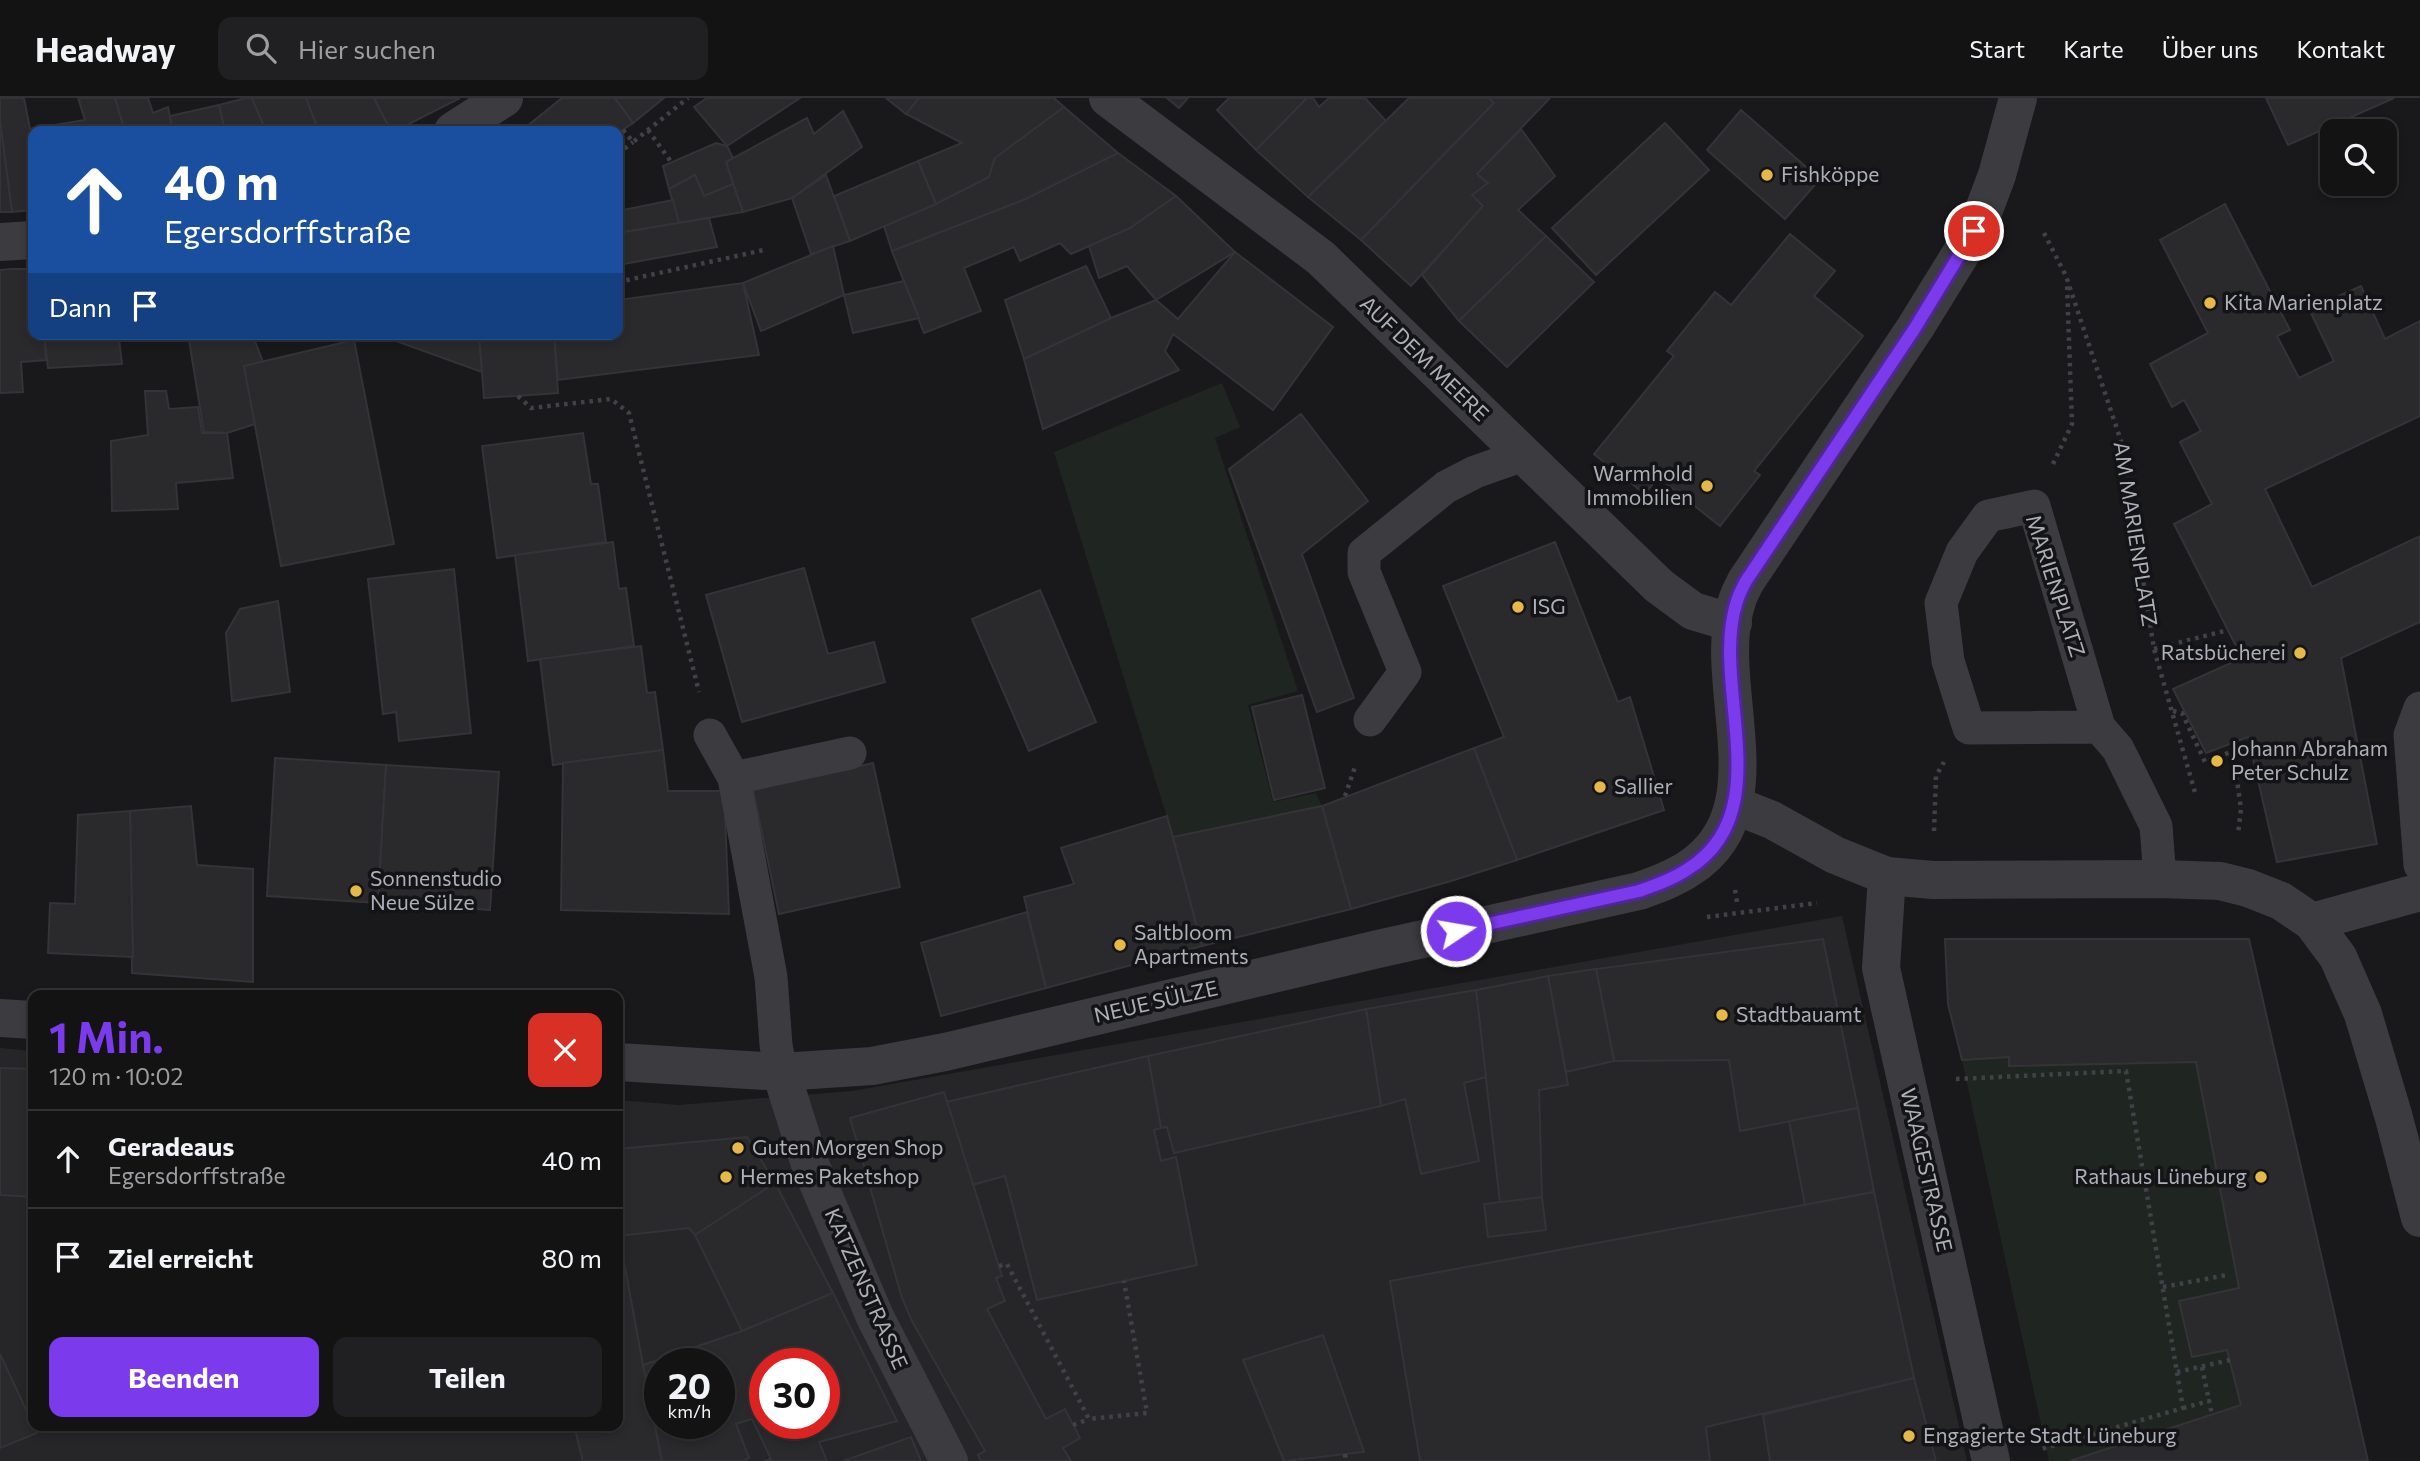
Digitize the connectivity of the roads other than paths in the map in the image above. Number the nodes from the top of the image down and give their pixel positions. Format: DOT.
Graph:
graph roads {
  1 [pos="504,98"];
  2 [pos="1108,98"];
  3 [pos="2018,98"];
  4 [pos="461,126"];
  5 [pos="28,240"];
  6 [pos="0,242"];
  7 [pos="1524,455"];
  8 [pos="1732,623"];
  9 [pos="2420,708"];
  10 [pos="1370,720"];
  11 [pos="2099,727"];
  12 [pos="709,735"];
  13 [pos="850,753"];
  14 [pos="734,778"];
  15 [pos="1734,805"];
  16 [pos="2420,865"];
  17 [pos="1887,876"];
  18 [pos="2160,879"];
  19 [pos="2420,892"];
  20 [pos="2312,922"];
  21 [pos="0,1018"];
  22 [pos="28,1020"];
  23 [pos="623,1062"];
  24 [pos="781,1072"];
  25 [pos="2420,1218"];
  26 [pos="949,1461"];
  27 [pos="1990,1461"];
  1 -- 4 [label="street"];
  2 -- 7 [label="street, AUF DEM MEERE"];
  3 -- 8 [label="street, NEUE SÜLZE"];
  5 -- 6 [label="street"];
  7 -- 8 [label="street, AUF DEM MEERE"];
  7 -- 10 [label="lane"];
  8 -- 15 [label="street, NEUE SÜLZE"];
  9 -- 16 [label="lane"];
  11 -- 11 [label="lane, MARIENPLATZ"];
  11 -- 18 [label="lane, MARIENPLATZ"];
  12 -- 14 [label="lane"];
  13 -- 14 [label="lane"];
  14 -- 24 [label="lane"];
  15 -- 17 [label="street"];
  15 -- 24 [label="street, NEUE SÜLZE"];
  17 -- 18 [label="street"];
  17 -- 27 [label="street, WAAGESTRASSE"];
  18 -- 20 [label="street"];
  19 -- 20 [label="street"];
  20 -- 25 [label="street"];
  21 -- 22 [label="street"];
  23 -- 24 [label="street, NEUE SÜLZE"];
  24 -- 26 [label="street, KATZENSTRASSE"];
}
